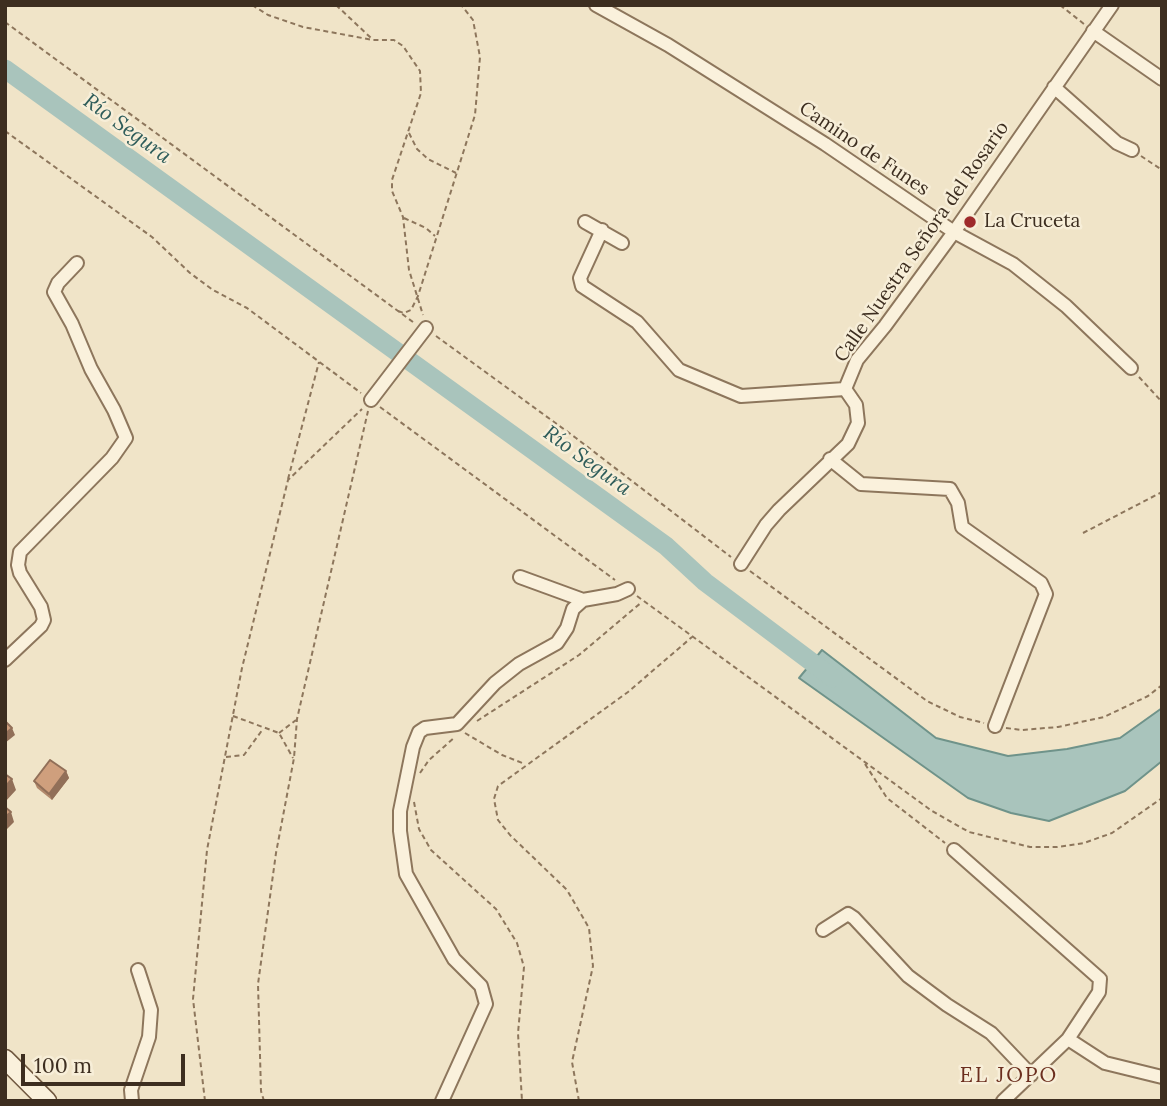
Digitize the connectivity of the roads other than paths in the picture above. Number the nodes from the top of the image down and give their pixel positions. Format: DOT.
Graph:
graph roads {
  1 [pos="596,5"];
  2 [pos="1112,5"];
  3 [pos="1093,31"];
  4 [pos="1162,79"];
  5 [pos="1054,86"];
  6 [pos="1132,150"];
  7 [pos="585,222"];
  8 [pos="602,230"];
  9 [pos="954,232"];
  10 [pos="622,243"];
  11 [pos="77,263"];
  12 [pos="426,328"];
  13 [pos="1131,368"];
  14 [pos="845,389"];
  15 [pos="371,400"];
  16 [pos="830,459"];
  17 [pos="741,564"];
  18 [pos="520,577"];
  19 [pos="628,589"];
  20 [pos="583,600"];
  21 [pos="5,660"];
  22 [pos="995,726"];
  23 [pos="954,850"];
  24 [pos="823,930"];
  25 [pos="138,970"];
  26 [pos="1068,1039"];
  27 [pos="5,1059"];
  28 [pos="1031,1075"];
  29 [pos="1162,1077"];
  30 [pos="47,1101"];
  31 [pos="132,1101"];
  32 [pos="442,1101"];
  33 [pos="1003,1101"];
  1 -- 9 [label="street, Camino de Funes"];
  2 -- 3 [label="street, Calle Nuestra Señora del Rosario"];
  3 -- 4 [label="street"];
  3 -- 5 [label="street, Calle Nuestra Señora del Rosario"];
  5 -- 6 [label="street"];
  5 -- 9 [label="street, Calle Nuestra Señora del Rosario"];
  7 -- 8 [label="street"];
  8 -- 10 [label="street"];
  8 -- 14 [label="street"];
  9 -- 13 [label="street, Camino de Funes"];
  9 -- 14 [label="street, Calle Nuestra Señora del Rosario"];
  11 -- 21 [label="street"];
  12 -- 15 [label="street"];
  14 -- 16 [label="street, Calle Nuestra Señora del Rosario"];
  16 -- 17 [label="street, Calle Nuestra Señora del Rosario"];
  16 -- 22 [label="street"];
  18 -- 20 [label="street"];
  19 -- 20 [label="street"];
  20 -- 32 [label="street"];
  23 -- 26 [label="street"];
  24 -- 28 [label="street"];
  25 -- 31 [label="street"];
  26 -- 28 [label="street"];
  26 -- 29 [label="street"];
  27 -- 30 [label="main road"];
  28 -- 33 [label="street"];
}
